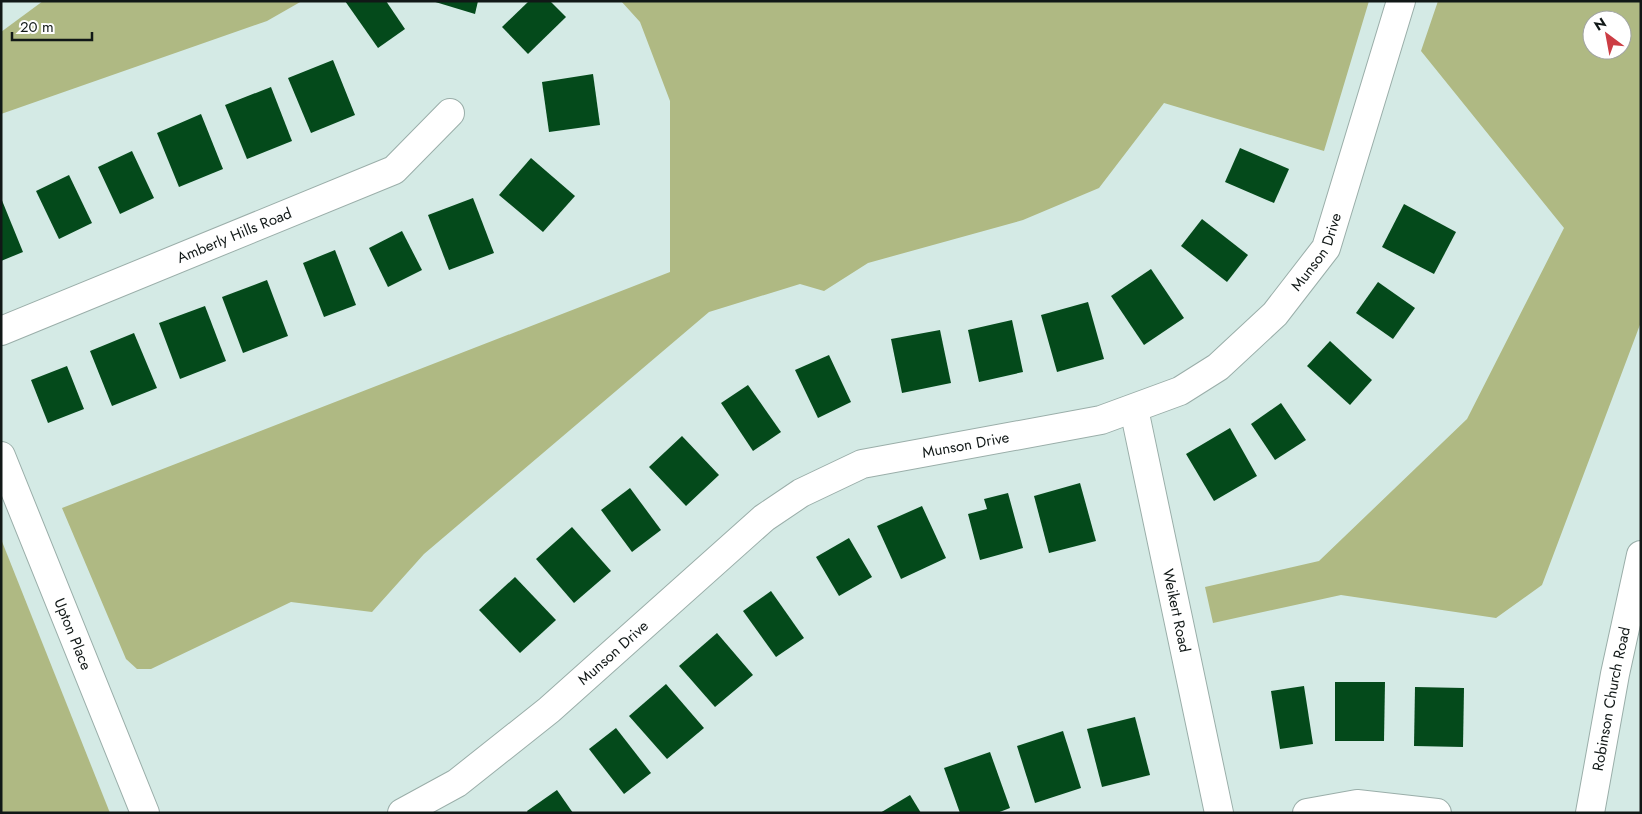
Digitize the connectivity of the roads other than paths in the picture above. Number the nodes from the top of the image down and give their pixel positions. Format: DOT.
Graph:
graph roads {
  1 [pos="1401,1"];
  2 [pos="450,114"];
  3 [pos="1,331"];
  4 [pos="1134,409"];
  5 [pos="1,456"];
  6 [pos="1641,555"];
  7 [pos="145,813"];
  8 [pos="402,813"];
  9 [pos="1219,813"];
  10 [pos="1307,813"];
  11 [pos="1437,813"];
  12 [pos="1590,813"];
  1 -- 4 [label="street, Munson Drive"];
  2 -- 3 [label="street, Amberly Hills Road"];
  4 -- 8 [label="street, Munson Drive"];
  4 -- 9 [label="street, Weikert Road"];
  5 -- 7 [label="street, Upton Place"];
  6 -- 12 [label="street, Robinson Church Road"];
  10 -- 11 [label="street"];
}
